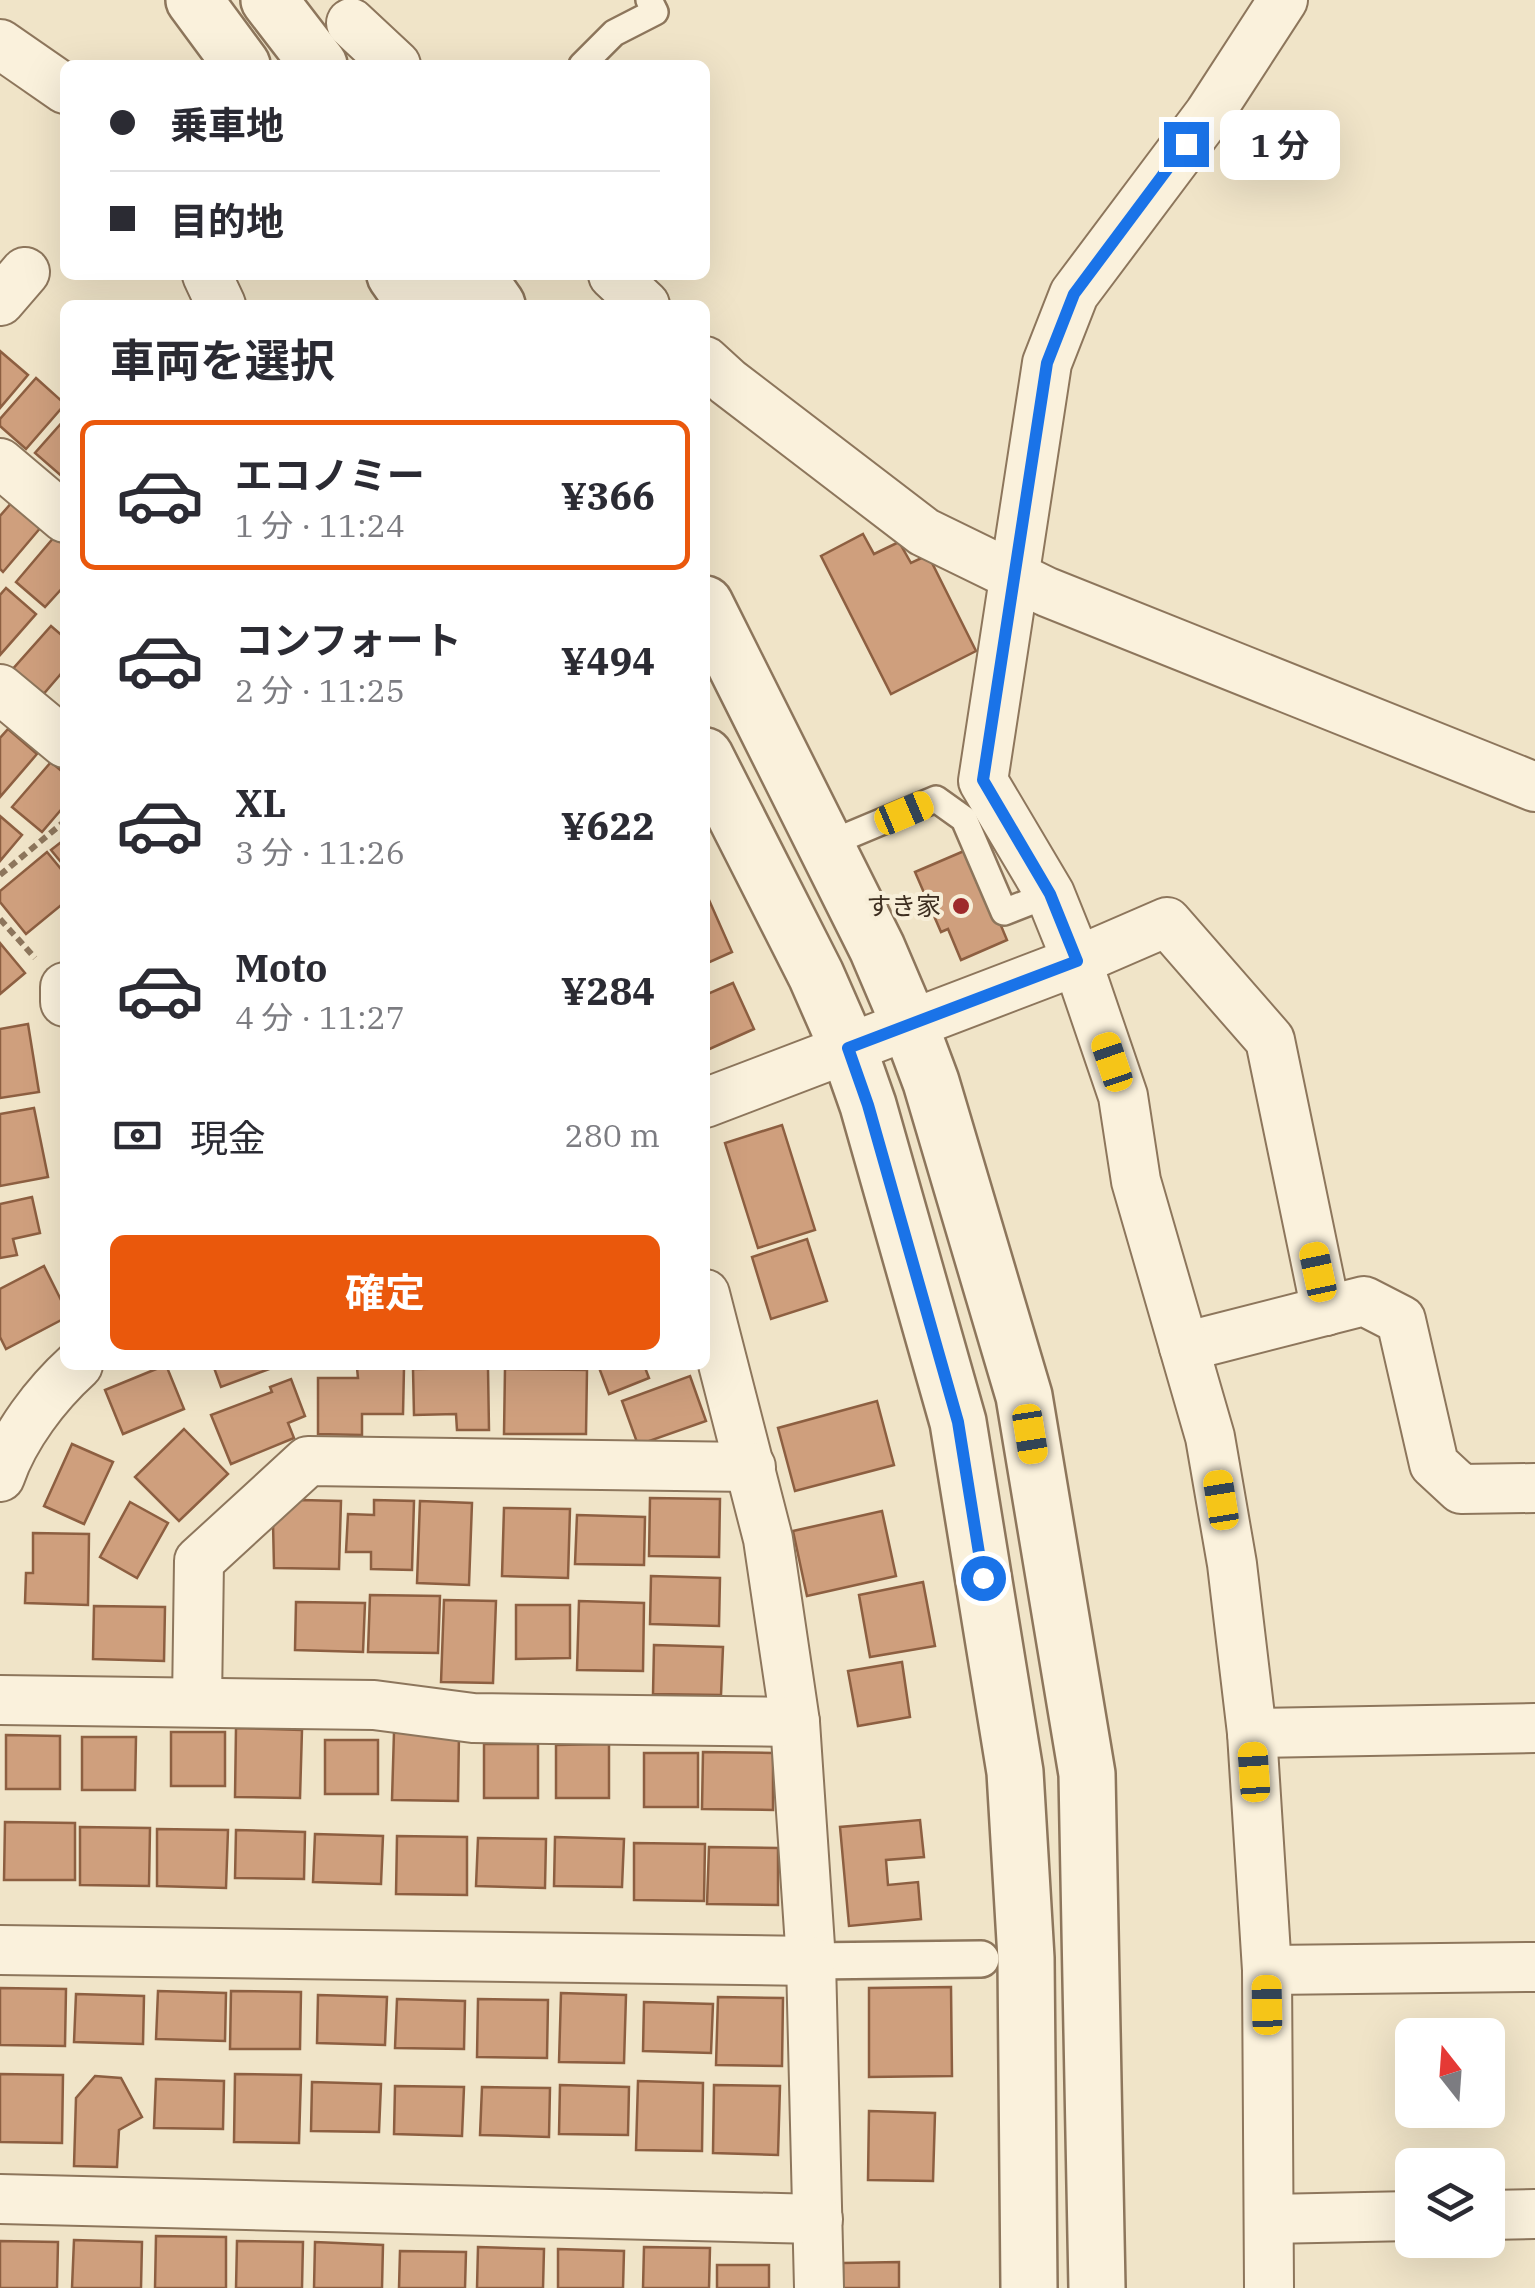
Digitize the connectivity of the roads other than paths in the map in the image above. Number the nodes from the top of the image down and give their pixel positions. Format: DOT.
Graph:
graph roads {
  1 [pos="194,0"];
  2 [pos="269,0"];
  3 [pos="649,0"];
  4 [pos="1284,0"];
  5 [pos="0,44"];
  6 [pos="335,44"];
  7 [pos="238,60"];
  8 [pos="381,60"];
  9 [pos="587,60"];
  10 [pos="60,86"];
  11 [pos="448,280"];
  12 [pos="618,280"];
  13 [pos="408,297"];
  14 [pos="640,300"];
  15 [pos="710,365"];
  16 [pos="0,463"];
  17 [pos="60,514"];
  18 [pos="1015,576"];
  19 [pos="710,614"];
  20 [pos="0,689"];
  21 [pos="58,723"];
  22 [pos="710,766"];
  23 [pos="1535,787"];
  24 [pos="826,845"];
  25 [pos="1050,894"];
  26 [pos="1077,961"];
  27 [pos="909,1024"];
  28 [pos="848,1048"];
  29 [pos="710,1102"];
  30 [pos="1326,1311"];
  31 [pos="710,1313"];
  32 [pos="1184,1347"];
  33 [pos="73,1370"];
  34 [pos="751,1467"];
  35 [pos="0,1477"];
  36 [pos="1535,1488"];
  37 [pos="0,1700"];
  38 [pos="197,1702"];
  39 [pos="795,1722"];
  40 [pos="1535,1728"];
  41 [pos="1252,1733"];
  42 [pos="0,1950"];
  43 [pos="981,1959"];
  44 [pos="811,1961"];
  45 [pos="1535,1967"];
  46 [pos="1267,1970"];
  47 [pos="0,2199"];
  48 [pos="1535,2214"];
  49 [pos="1505,2215"];
  50 [pos="1395,2216"];
  51 [pos="818,2219"];
  52 [pos="1269,2219"];
  53 [pos="820,2288"];
  54 [pos="1028,2288"];
  55 [pos="1097,2288"];
  56 [pos="1270,2288"];
  1 -- 7 [label="street"];
  2 -- 6 [label="street"];
  3 -- 9 [label="lane"];
  4 -- 18 [label="street"];
  5 -- 10 [label="street"];
  6 -- 8 [label="street"];
  11 -- 13 [label="street"];
  12 -- 14 [label="street"];
  15 -- 18 [label="street"];
  16 -- 17 [label="street"];
  18 -- 23 [label="street"];
  18 -- 25 [label="street"];
  19 -- 24 [label="street"];
  20 -- 21 [label="street"];
  22 -- 28 [label="street"];
  24 -- 25 [label="lane"];
  24 -- 27 [label="street"];
  25 -- 26 [label="street"];
  26 -- 27 [label="street"];
  26 -- 30 [label="street"];
  26 -- 32 [label="street"];
  27 -- 28 [label="street"];
  27 -- 55 [label="street"];
  28 -- 29 [label="street"];
  28 -- 54 [label="street"];
  30 -- 32 [label="street"];
  30 -- 36 [label="street"];
  31 -- 34 [label="street"];
  32 -- 41 [label="street"];
  33 -- 35 [label="street"];
  34 -- 38 [label="street"];
  34 -- 39 [label="street"];
  37 -- 38 [label="street"];
  38 -- 39 [label="street"];
  39 -- 44 [label="street"];
  40 -- 41 [label="street"];
  41 -- 46 [label="street"];
  42 -- 44 [label="street"];
  43 -- 44 [label="street"];
  44 -- 51 [label="street"];
  45 -- 46 [label="street"];
  46 -- 52 [label="street"];
  47 -- 51 [label="street"];
  48 -- 49 [label="street"];
  50 -- 52 [label="street"];
  51 -- 53 [label="street"];
  52 -- 56 [label="street"];
}
